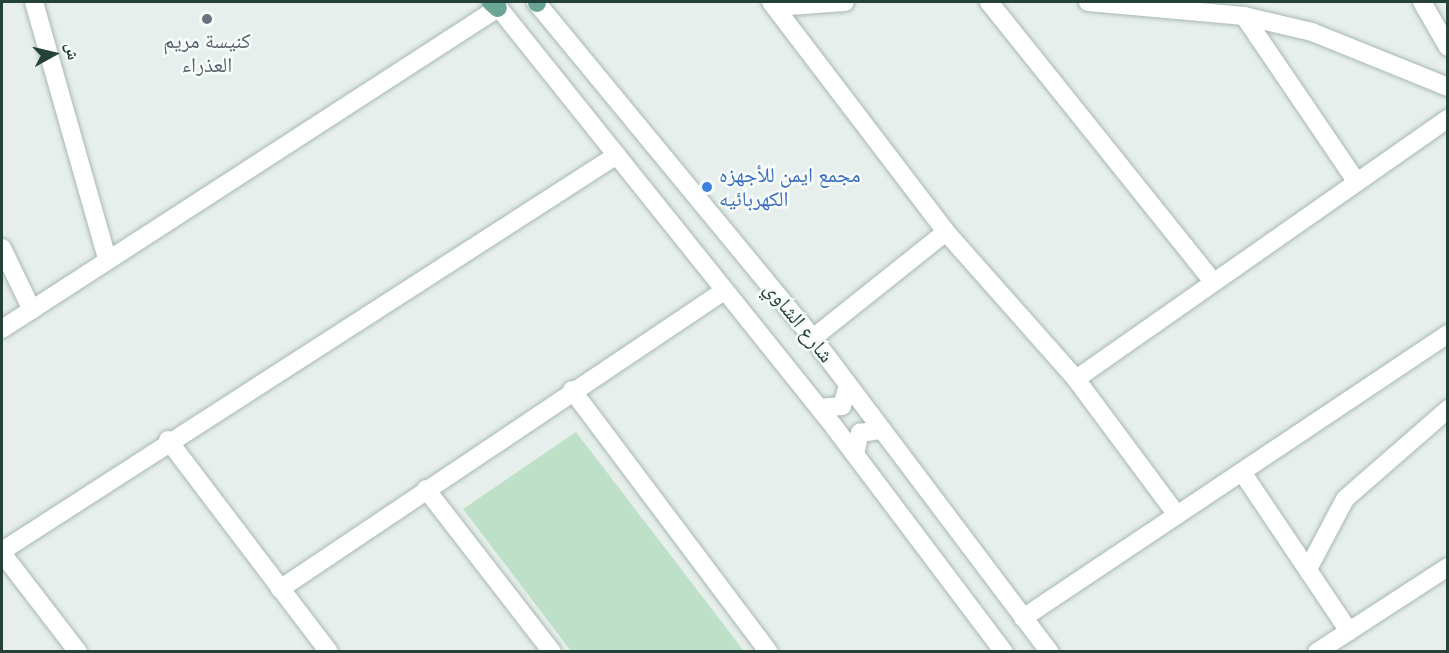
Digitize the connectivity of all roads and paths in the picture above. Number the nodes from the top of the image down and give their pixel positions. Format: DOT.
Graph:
graph roads {
  1 [pos="34,2"];
  2 [pos="537,2"];
  3 [pos="845,2"];
  4 [pos="989,2"];
  5 [pos="1088,2"];
  6 [pos="1422,2"];
  7 [pos="494,4"];
  8 [pos="773,4"];
  9 [pos="1244,16"];
  10 [pos="1448,47"];
  11 [pos="1448,87"];
  12 [pos="1448,119"];
  13 [pos="617,155"];
  14 [pos="1356,182"];
  15 [pos="946,232"];
  16 [pos="2,248"];
  17 [pos="107,259"];
  18 [pos="1213,282"];
  19 [pos="724,291"];
  20 [pos="32,310"];
  21 [pos="2,329"];
  22 [pos="1448,334"];
  23 [pos="813,338"];
  24 [pos="1076,379"];
  25 [pos="848,385"];
  26 [pos="572,390"];
  27 [pos="819,408"];
  28 [pos="1448,409"];
  29 [pos="882,430"];
  30 [pos="168,440"];
  31 [pos="855,454"];
  32 [pos="1242,471"];
  33 [pos="426,489"];
  34 [pos="1177,515"];
  35 [pos="2,552"];
  36 [pos="1448,567"];
  37 [pos="1308,569"];
  38 [pos="280,589"];
  39 [pos="1023,618"];
  40 [pos="1349,631"];
  41 [pos="78,651"];
  42 [pos="329,651"];
  43 [pos="552,651"];
  44 [pos="769,651"];
  45 [pos="1004,651"];
  46 [pos="1050,651"];
  47 [pos="1317,651"];
  1 -- 17 [label="street"];
  2 -- 23 [label="street, شارع الشاوي"];
  3 -- 8 [label="street"];
  4 -- 18 [label="street"];
  5 -- 9 [label="street"];
  6 -- 10 [label="street"];
  7 -- 13 [label="street, شارع الشاوي"];
  7 -- 17 [label="street"];
  8 -- 15 [label="street"];
  9 -- 11 [label="street"];
  9 -- 14 [label="street"];
  12 -- 14 [label="street"];
  13 -- 19 [label="street, شارع الشاوي"];
  13 -- 30 [label="street"];
  14 -- 18 [label="street"];
  15 -- 23 [label="street"];
  15 -- 24 [label="street"];
  16 -- 20 [label="street"];
  17 -- 20 [label="street"];
  18 -- 24 [label="street"];
  19 -- 26 [label="street"];
  19 -- 27 [label="street, شارع الشاوي"];
  20 -- 21 [label="street"];
  22 -- 32 [label="street"];
  23 -- 25 [label="street, شارع الشاوي"];
  24 -- 34 [label="street"];
  25 -- 27 [label="street"];
  25 -- 29 [label="street, شارع الشاوي"];
  26 -- 33 [label="street"];
  26 -- 44 [label="street"];
  27 -- 31 [label="street, شارع الشاوي"];
  28 -- 37 [label="street"];
  29 -- 31 [label="street"];
  29 -- 39 [label="street, شارع الشاوي"];
  30 -- 35 [label="street"];
  30 -- 38 [label="street"];
  31 -- 45 [label="street, شارع الشاوي"];
  32 -- 34 [label="street"];
  32 -- 37 [label="street"];
  33 -- 38 [label="street"];
  33 -- 43 [label="street"];
  34 -- 39 [label="street"];
  35 -- 41 [label="street"];
  36 -- 40 [label="street"];
  37 -- 40 [label="street"];
  38 -- 42 [label="street"];
  39 -- 46 [label="street, شارع الشاوي"];
  40 -- 47 [label="street"];
}
